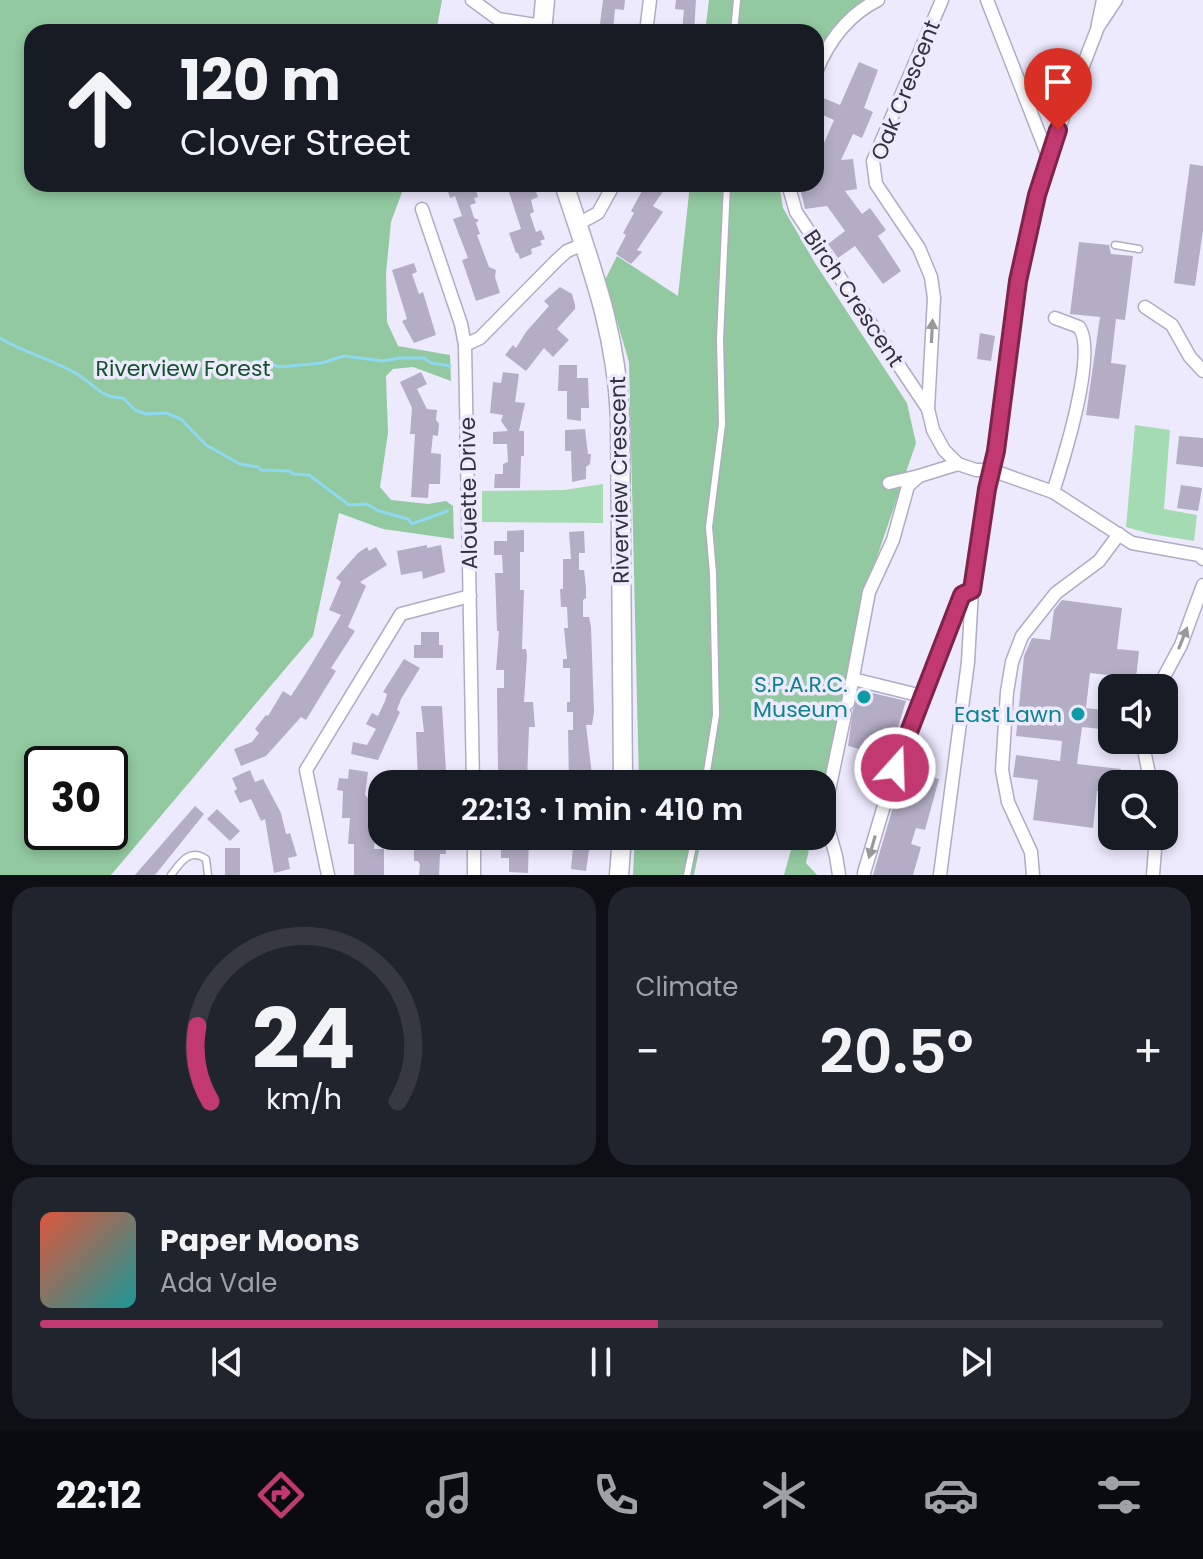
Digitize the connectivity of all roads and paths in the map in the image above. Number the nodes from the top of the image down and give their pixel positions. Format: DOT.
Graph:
graph roads {
  1 [pos="472,0"];
  2 [pos="545,0"];
  3 [pos="650,0"];
  4 [pos="737,0"];
  5 [pos="878,0"];
  6 [pos="942,0"];
  7 [pos="987,0"];
  8 [pos="1103,0"];
  9 [pos="1116,0"];
  10 [pos="520,24"];
  11 [pos="543,24"];
  12 [pos="647,24"];
  13 [pos="735,24"];
  14 [pos="1098,27"];
  15 [pos="824,54"];
  16 [pos="1048,156"];
  17 [pos="567,192"];
  18 [pos="611,192"];
  19 [pos="727,192"];
  20 [pos="790,192"];
  21 [pos="422,209"];
  22 [pos="578,224"];
  23 [pos="584,244"];
  24 [pos="1115,245"];
  25 [pos="1139,249"];
  26 [pos="1145,307"];
  27 [pos="1055,318"];
  28 [pos="465,345"];
  29 [pos="1203,371"];
  30 [pos="928,409"];
  31 [pos="958,464"];
  32 [pos="991,470"];
  33 [pos="919,476"];
  34 [pos="889,483"];
  35 [pos="1053,492"];
  36 [pos="1119,534"];
  37 [pos="1203,559"];
  38 [pos="1203,585"];
  39 [pos="972,590"];
  40 [pos="470,596"];
  41 [pos="1165,674"];
  42 [pos="853,679"];
  43 [pos="922,696"];
  44 [pos="473,770"];
  45 [pos="623,770"];
  46 [pos="707,770"];
  47 [pos="474,850"];
  48 [pos="621,850"];
  49 [pos="692,850"];
  50 [pos="1155,850"];
  51 [pos="864,873"];
  52 [pos="939,873"];
  53 [pos="171,875"];
  54 [pos="208,875"];
  55 [pos="328,875"];
  56 [pos="474,875"];
  57 [pos="619,875"];
  58 [pos="687,875"];
  59 [pos="839,875"];
  60 [pos="1033,875"];
  61 [pos="1153,875"];
  1 -- 10 [label="street"];
  2 -- 11 [label="street"];
  3 -- 12 [label="street"];
  4 -- 13 [label="lane"];
  5 -- 15 [label="street"];
  30 -- 6 [label="street, Oak Crescent, one-way"];
  7 -- 16 [label="street"];
  8 -- 14 [label="street"];
  9 -- 14 [label="street"];
  14 -- 16 [label="street"];
  16 -- 32 [label="street"];
  17 -- 22 [label="street, Riverview Crescent"];
  18 -- 22 [label="street"];
  19 -- 46 [label="lane"];
  20 -- 30 [label="street, Birch Crescent"];
  21 -- 28 [label="street, Alouette Drive"];
  22 -- 23 [label="street, Riverview Crescent"];
  23 -- 28 [label="street"];
  23 -- 45 [label="street, Riverview Crescent"];
  24 -- 25 [label="lane"];
  26 -- 29 [label="street"];
  27 -- 35 [label="street"];
  28 -- 40 [label="street, Alouette Drive"];
  30 -- 31 [label="street, Oak Crescent"];
  31 -- 32 [label="street"];
  31 -- 33 [label="street"];
  32 -- 35 [label="street"];
  32 -- 39 [label="street"];
  33 -- 34 [label="street"];
  33 -- 42 [label="street"];
  35 -- 36 [label="street"];
  36 -- 37 [label="street"];
  36 -- 60 [label="street"];
  41 -- 38 [label="street, one-way"];
  39 -- 43 [label="street"];
  39 -- 52 [label="street"];
  40 -- 44 [label="street, Alouette Drive"];
  40 -- 55 [label="street"];
  42 -- 43 [label="street"];
  42 -- 59 [label="street"];
  43 -- 51 [label="street, one-way"];
  47 -- 56 [label="street"];
  48 -- 57 [label="street"];
  49 -- 58 [label="lane"];
  50 -- 61 [label="street"];
  53 -- 54 [label="lane"];
}
